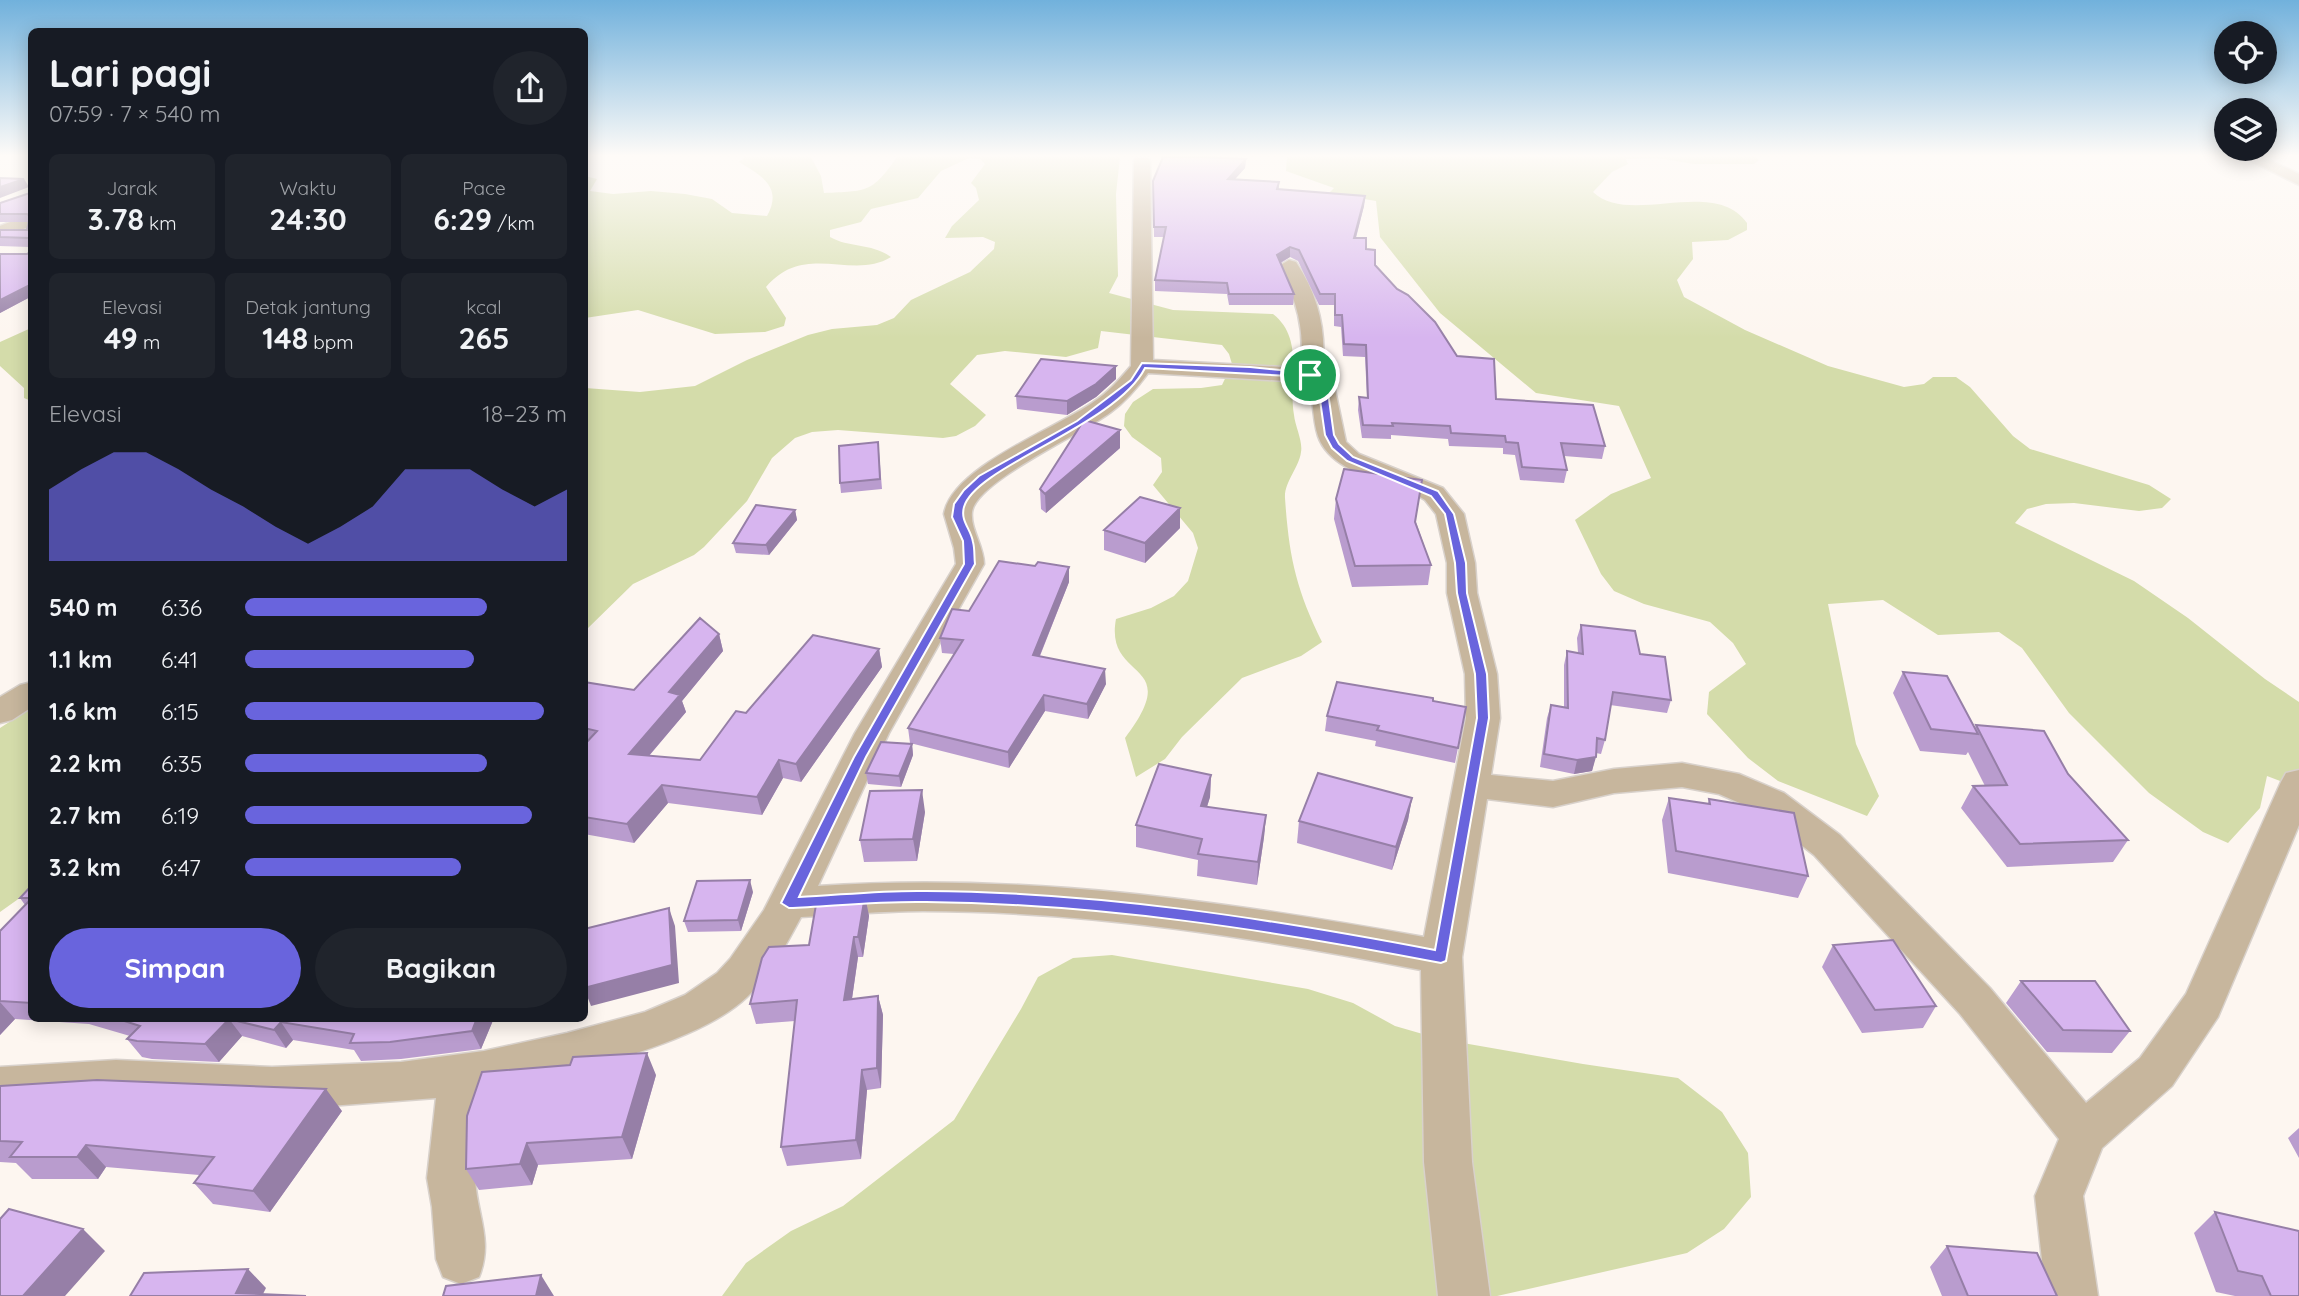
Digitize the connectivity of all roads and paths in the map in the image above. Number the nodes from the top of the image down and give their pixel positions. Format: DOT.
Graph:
graph roads {
  1 [pos="1142,217"];
  2 [pos="28,220"];
  3 [pos="28,230"];
  4 [pos="2,231"];
  5 [pos="1289,266"];
  6 [pos="1142,366"];
  7 [pos="1310,375"];
  8 [pos="28,694"];
  9 [pos="0,712"];
  10 [pos="2299,782"];
  11 [pos="1471,785"];
  12 [pos="789,903"];
  13 [pos="1441,957"];
  14 [pos="461,1075"];
  15 [pos="0,1087"];
  16 [pos="2084,1135"];
  17 [pos="461,1259"];
  18 [pos="1464,1296"];
  19 [pos="2072,1296"];
  1 -- 6 [label="street"];
  2 -- 4 [label="street"];
  3 -- 4 [label="street"];
  5 -- 7 [label="street"];
  6 -- 7 [label="street"];
  6 -- 12 [label="street"];
  7 -- 11 [label="street"];
  8 -- 9 [label="street"];
  10 -- 16 [label="street"];
  11 -- 13 [label="street"];
  11 -- 16 [label="street"];
  12 -- 13 [label="street"];
  12 -- 14 [label="street"];
  13 -- 18 [label="street"];
  14 -- 15 [label="street"];
  14 -- 17 [label="street"];
  16 -- 19 [label="street"];
}
